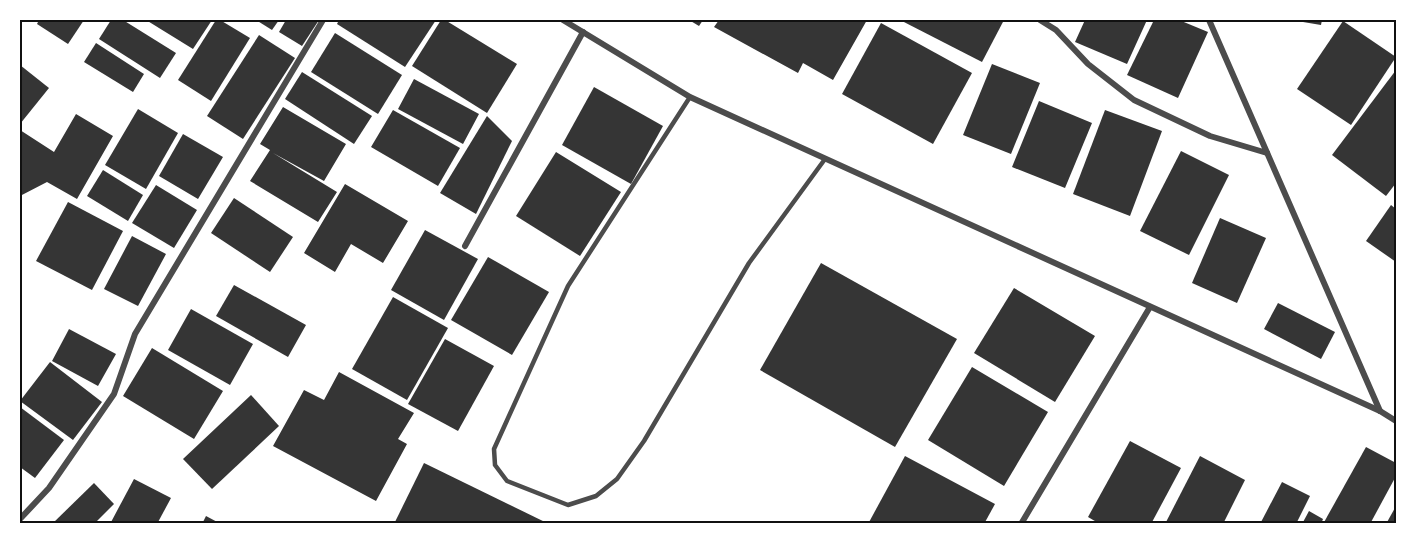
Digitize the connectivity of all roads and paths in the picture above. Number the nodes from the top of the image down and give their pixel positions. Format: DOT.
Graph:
graph roads {
  1 [pos="324,20"];
  2 [pos="563,20"];
  3 [pos="1040,20"];
  4 [pos="1209,20"];
  5 [pos="584,32"];
  6 [pos="690,97"];
  7 [pos="1267,153"];
  8 [pos="825,159"];
  9 [pos="465,246"];
  10 [pos="1150,307"];
  11 [pos="1380,411"];
  12 [pos="1396,421"];
  13 [pos="20,519"];
  14 [pos="1021,524"];
  1 -- 13 [label="street"];
  2 -- 5 [label="street"];
  3 -- 7 [label="street"];
  4 -- 7 [label="street"];
  5 -- 6 [label="street"];
  5 -- 9 [label="street"];
  6 -- 8 [label="street"];
  6 -- 8 [label="lane"];
  7 -- 11 [label="street"];
  8 -- 10 [label="street"];
  10 -- 11 [label="street"];
  10 -- 14 [label="street"];
  11 -- 12 [label="street"];
}
